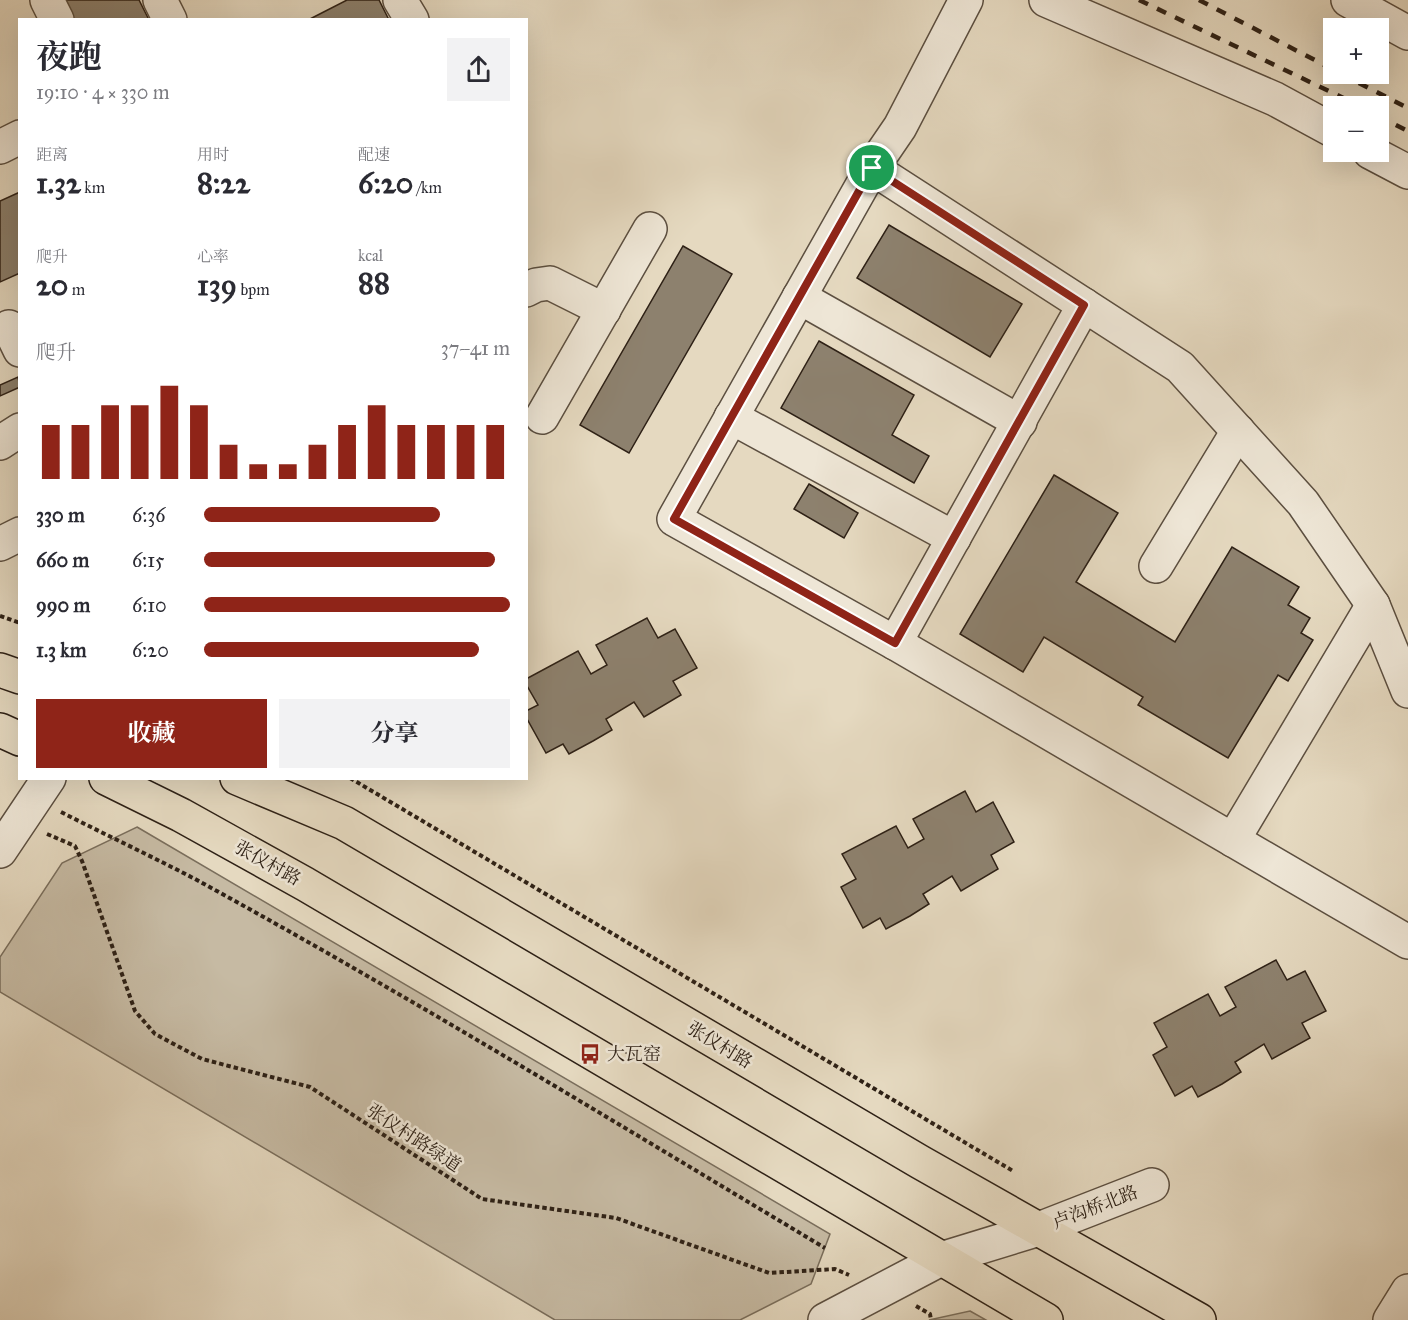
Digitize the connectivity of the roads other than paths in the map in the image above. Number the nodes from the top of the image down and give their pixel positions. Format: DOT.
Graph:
graph roads {
  1 [pos="47,0"];
  2 [pos="160,0"];
  3 [pos="400,0"];
  4 [pos="966,0"];
  5 [pos="1046,0"];
  6 [pos="1348,0"];
  7 [pos="56,18"];
  8 [pos="169,18"];
  9 [pos="411,18"];
  10 [pos="1408,33"];
  11 [pos="1323,125"];
  12 [pos="18,138"];
  13 [pos="0,147"];
  14 [pos="1389,162"];
  15 [pos="872,168"];
  16 [pos="1408,172"];
  17 [pos="650,229"];
  18 [pos="528,289"];
  19 [pos="799,297"];
  20 [pos="1084,305"];
  21 [pos="604,310"];
  22 [pos="542,417"];
  23 [pos="731,417"];
  24 [pos="1020,422"];
  25 [pos="1238,431"];
  26 [pos="18,535"];
  27 [pos="954,538"];
  28 [pos="0,544"];
  29 [pos="1156,566"];
  30 [pos="1373,605"];
  31 [pos="895,643"];
  32 [pos="0,670"];
  33 [pos="18,677"];
  34 [pos="1408,691"];
  35 [pos="0,730"];
  36 [pos="18,738"];
  37 [pos="110,780"];
  38 [pos="242,780"];
  39 [pos="35,800"];
  40 [pos="1233,840"];
  41 [pos="0,850"];
  42 [pos="1408,942"];
  43 [pos="1152,1185"];
  44 [pos="1039,1229"];
  45 [pos="941,1259"];
  46 [pos="1408,1291"];
  47 [pos="825,1320"];
  48 [pos="1046,1320"];
  49 [pos="1199,1320"];
  50 [pos="1390,1320"];
  1 -- 7 [label="street"];
  2 -- 8 [label="street"];
  3 -- 9 [label="street"];
  4 -- 15 [label="street"];
  5 -- 11 [label="street"];
  6 -- 10 [label="street"];
  12 -- 13 [label="street"];
  14 -- 16 [label="street"];
  15 -- 19 [label="street"];
  15 -- 20 [label="street"];
  17 -- 21 [label="street"];
  18 -- 21 [label="street"];
  19 -- 23 [label="street"];
  19 -- 24 [label="street"];
  20 -- 24 [label="street"];
  20 -- 25 [label="street"];
  21 -- 22 [label="street"];
  23 -- 27 [label="street"];
  23 -- 31 [label="street"];
  24 -- 27 [label="street"];
  25 -- 29 [label="street"];
  25 -- 30 [label="street"];
  26 -- 28 [label="street"];
  27 -- 31 [label="street"];
  30 -- 34 [label="street"];
  30 -- 40 [label="street"];
  31 -- 40 [label="street"];
  32 -- 33 [label="main road"];
  35 -- 36 [label="main road"];
  37 -- 45 [label="main road, 张仪村路"];
  38 -- 44 [label="main road, 张仪村路"];
  39 -- 41 [label="street"];
  40 -- 42 [label="street"];
  43 -- 44 [label="street, 卢沟桥北路"];
  44 -- 45 [label="street, 卢沟桥北路"];
  44 -- 49 [label="main road, 张仪村路"];
  45 -- 47 [label="street, 卢沟桥北路"];
  45 -- 48 [label="main road, 张仪村路"];
  46 -- 50 [label="street"];
}
